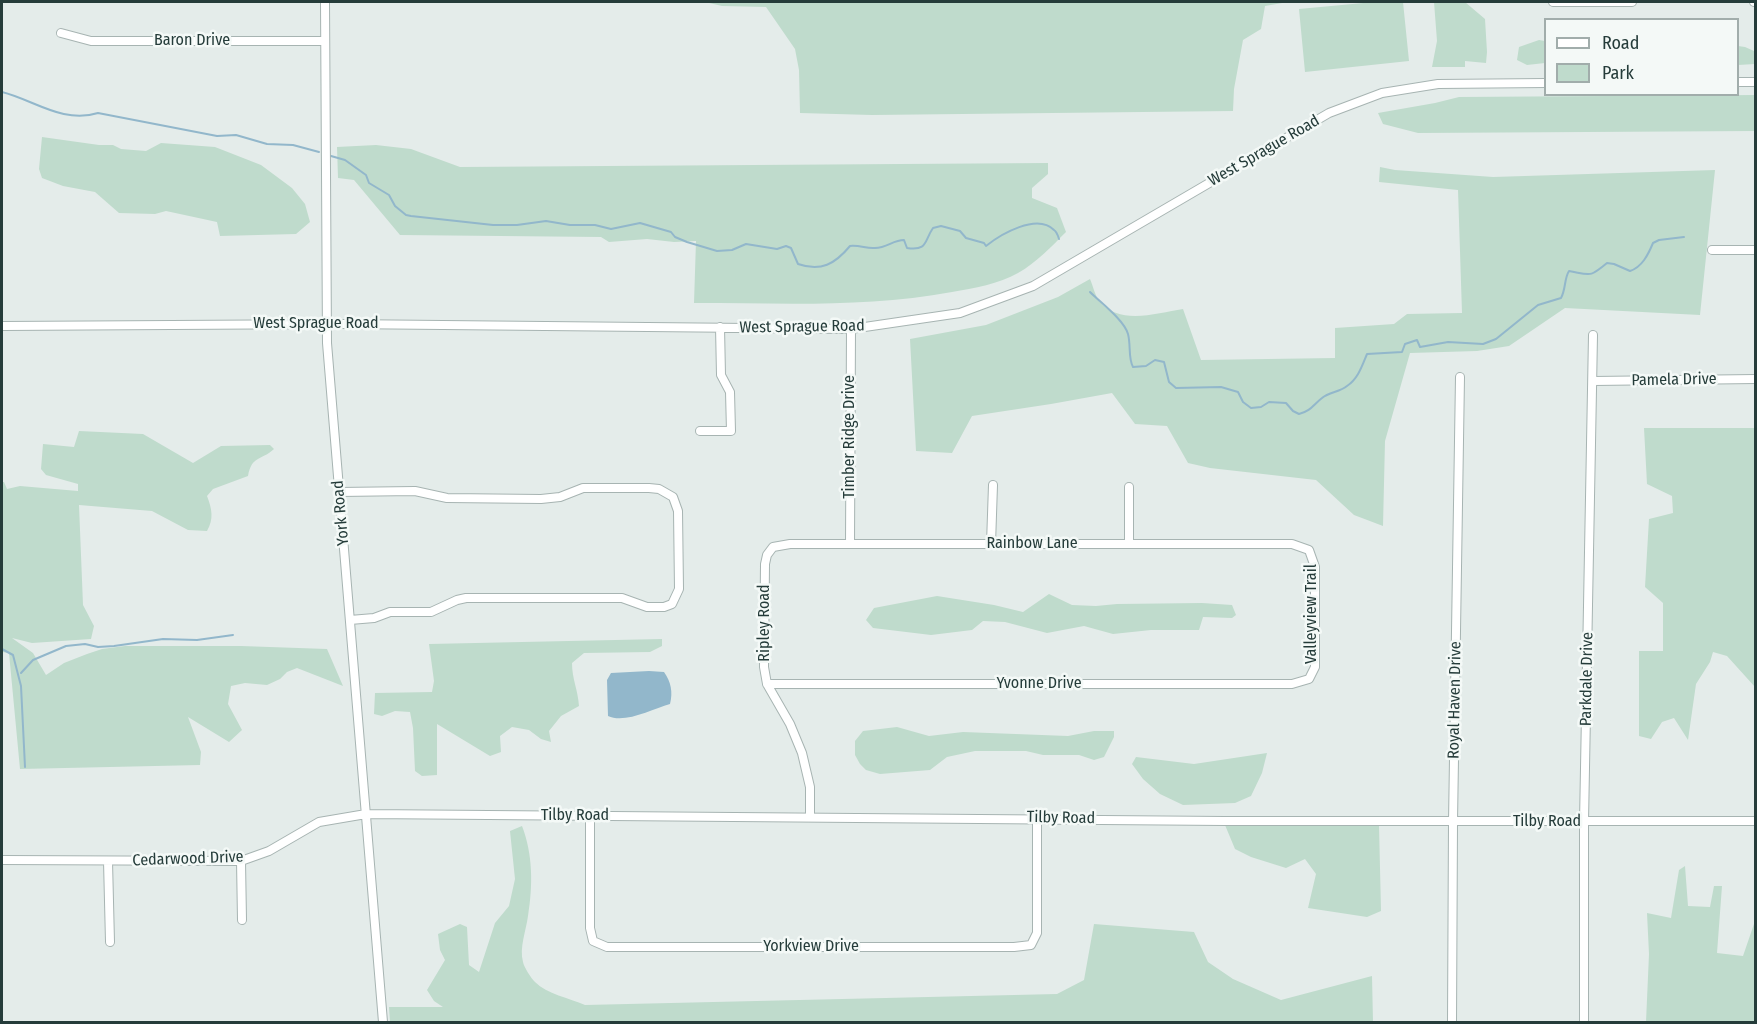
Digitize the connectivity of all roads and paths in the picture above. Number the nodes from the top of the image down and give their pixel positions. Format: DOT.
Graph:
graph roads {
  1 [pos="325,2"];
  2 [pos="1553,2"];
  3 [pos="1632,2"];
  4 [pos="61,33"];
  5 [pos="325,41"];
  6 [pos="1739,82"];
  7 [pos="1755,82"];
  8 [pos="1544,83"];
  9 [pos="1712,250"];
  10 [pos="1755,250"];
  11 [pos="327,324"];
  12 [pos="2,326"];
  13 [pos="720,327"];
  14 [pos="850,329"];
  15 [pos="1593,335"];
  16 [pos="1460,377"];
  17 [pos="1755,379"];
  18 [pos="1593,381"];
  19 [pos="700,431"];
  20 [pos="993,485"];
  21 [pos="1129,487"];
  22 [pos="339,492"];
  23 [pos="850,544"];
  24 [pos="991,544"];
  25 [pos="1129,544"];
  26 [pos="1309,550"];
  27 [pos="765,564"];
  28 [pos="350,620"];
  29 [pos="1309,679"];
  30 [pos="767,684"];
  31 [pos="366,814"];
  32 [pos="590,817"];
  33 [pos="810,817"];
  34 [pos="1037,818"];
  35 [pos="1755,821"];
  36 [pos="1452,822"];
  37 [pos="1584,822"];
  38 [pos="2,860"];
  39 [pos="108,861"];
  40 [pos="241,861"];
  41 [pos="242,920"];
  42 [pos="110,942"];
  43 [pos="383,1023"];
  44 [pos="1452,1023"];
  45 [pos="1584,1023"];
  1 -- 5 [label="street, York Road"];
  2 -- 3 [label="street"];
  4 -- 5 [label="street, Baron Drive"];
  5 -- 11 [label="street, York Road"];
  6 -- 7 [label="street"];
  8 -- 14 [label="street, West Sprague Road"];
  9 -- 10 [label="street"];
  11 -- 12 [label="street, West Sprague Road"];
  11 -- 13 [label="street, West Sprague Road"];
  11 -- 22 [label="street, York Road"];
  13 -- 14 [label="street, West Sprague Road"];
  13 -- 19 [label="street"];
  14 -- 23 [label="street, Timber Ridge Drive"];
  15 -- 18 [label="street, Parkdale Drive"];
  16 -- 36 [label="street, Royal Haven Drive"];
  17 -- 18 [label="street, Pamela Drive"];
  18 -- 37 [label="street, Parkdale Drive"];
  20 -- 24 [label="street"];
  21 -- 25 [label="street"];
  22 -- 28 [label="street, York Road"];
  22 -- 28 [label="street"];
  23 -- 24 [label="street, Rainbow Lane"];
  23 -- 27 [label="street, Rainbow Lane"];
  24 -- 25 [label="street, Rainbow Lane"];
  25 -- 26 [label="street, Rainbow Lane"];
  26 -- 29 [label="street, Valleyview Trail"];
  27 -- 30 [label="street, Ripley Road"];
  28 -- 31 [label="street, York Road"];
  29 -- 30 [label="street, Yvonne Drive"];
  30 -- 33 [label="street, Ripley Road"];
  31 -- 32 [label="street, Tilby Road"];
  31 -- 40 [label="street, Cedarwood Drive"];
  31 -- 43 [label="street, York Road"];
  32 -- 33 [label="street, Tilby Road"];
  32 -- 34 [label="street, Yorkview Drive"];
  33 -- 34 [label="street, Tilby Road"];
  34 -- 36 [label="street, Tilby Road"];
  35 -- 37 [label="street, Tilby Road"];
  36 -- 37 [label="street, Tilby Road"];
  36 -- 44 [label="street, Royal Haven Drive"];
  37 -- 45 [label="street, Parkdale Drive"];
  38 -- 39 [label="street, Cedarwood Drive"];
  39 -- 40 [label="street, Cedarwood Drive"];
  39 -- 42 [label="street"];
  40 -- 41 [label="street"];
}
